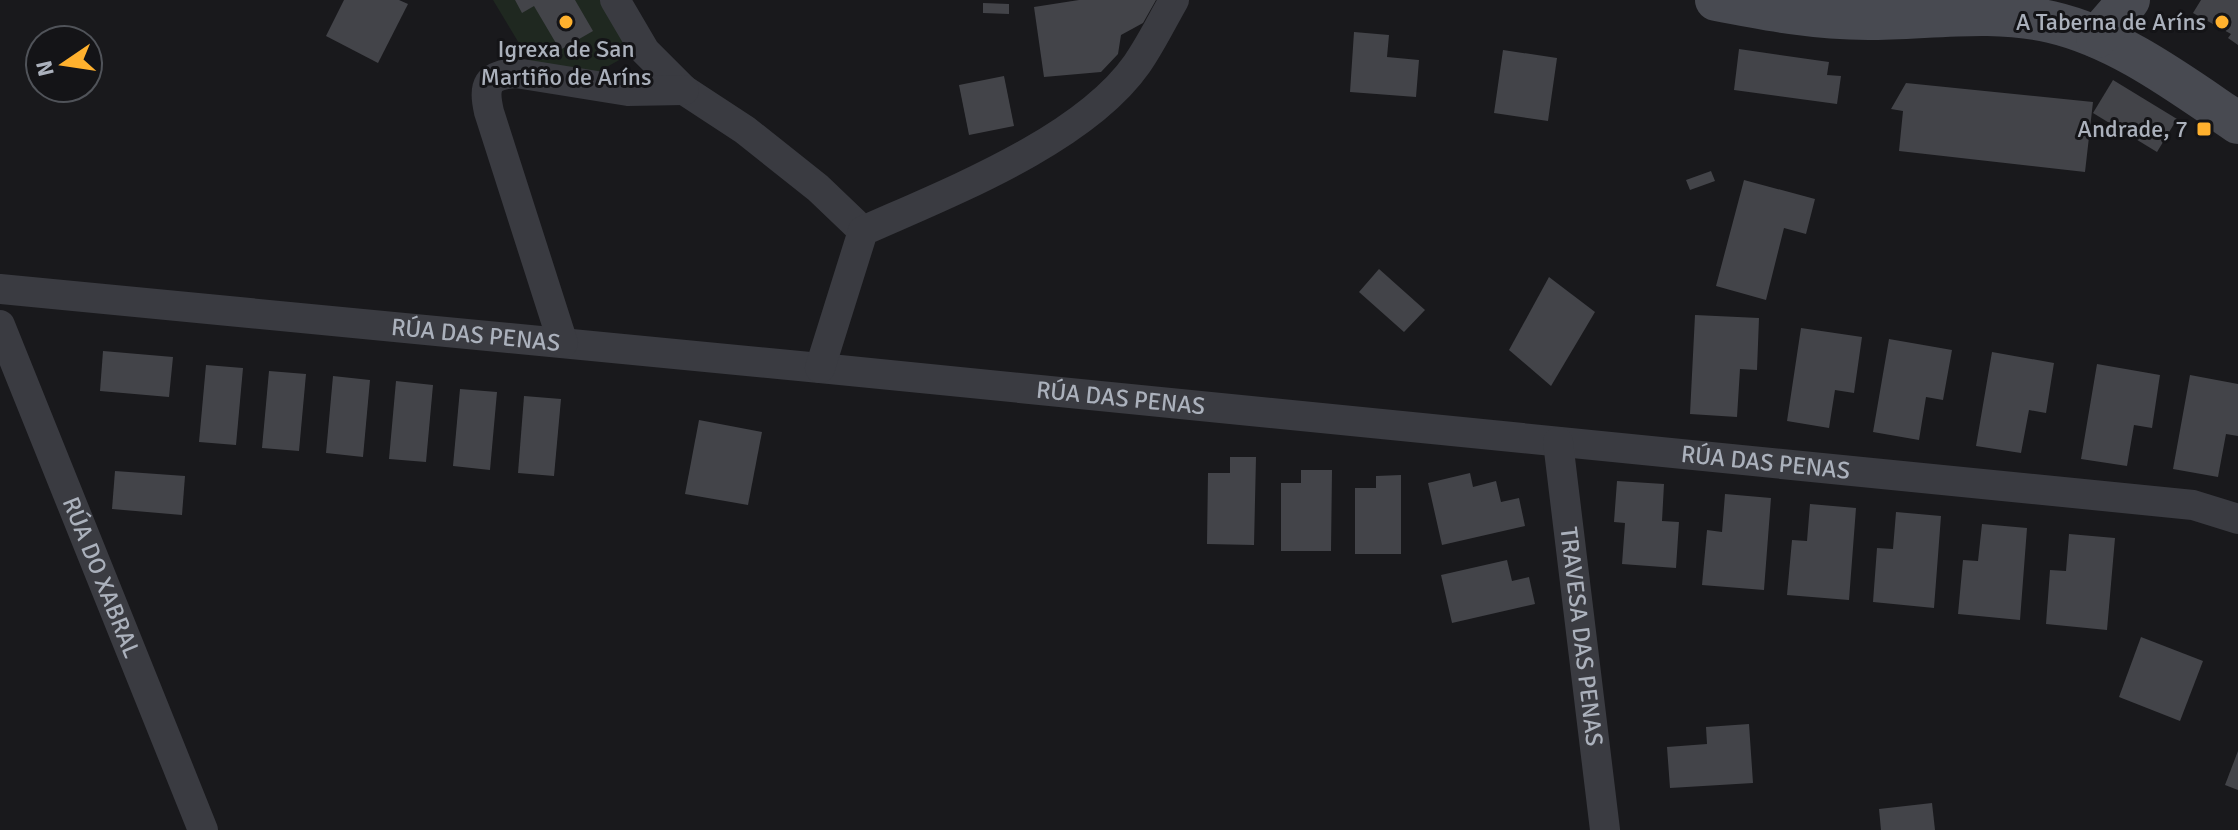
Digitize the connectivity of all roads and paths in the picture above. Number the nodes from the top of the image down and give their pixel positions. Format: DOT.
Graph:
graph roads {
  1 [pos="615,0"];
  2 [pos="1174,0"];
  3 [pos="1716,0"];
  4 [pos="2129,0"];
  5 [pos="2097,37"];
  6 [pos="684,90"];
  7 [pos="2238,123"];
  8 [pos="863,231"];
  9 [pos="0,289"];
  10 [pos="0,325"];
  11 [pos="563,343"];
  12 [pos="820,368"];
  13 [pos="1558,442"];
  14 [pos="2238,519"];
  15 [pos="203,830"];
  16 [pos="1605,830"];
  1 -- 6 [label="street"];
  2 -- 8 [label="street"];
  3 -- 5 [label="street"];
  4 -- 5 [label="street"];
  5 -- 7 [label="street"];
  6 -- 8 [label="street"];
  6 -- 11 [label="street"];
  8 -- 12 [label="street"];
  9 -- 11 [label="street, RÚA DAS PENAS"];
  10 -- 15 [label="street, RÚA DO XABRAL"];
  11 -- 12 [label="street, RÚA DAS PENAS"];
  12 -- 13 [label="street, RÚA DAS PENAS"];
  13 -- 14 [label="street, RÚA DAS PENAS"];
  13 -- 16 [label="street, TRAVESA DAS PENAS"];
}
